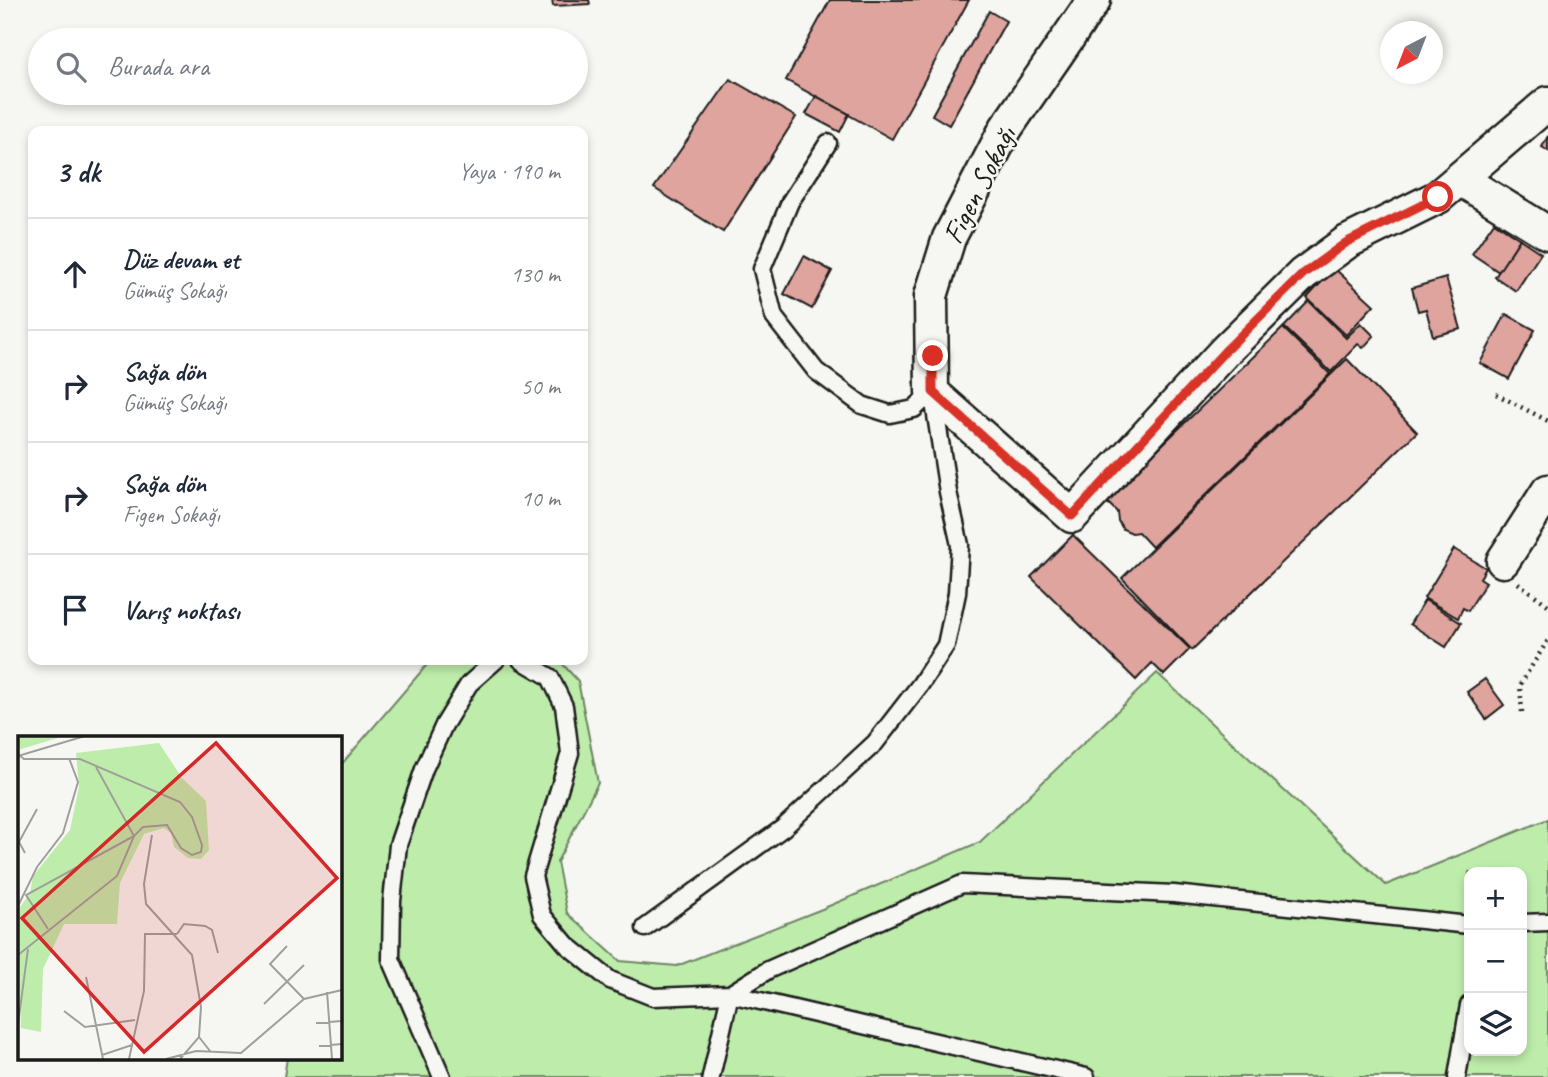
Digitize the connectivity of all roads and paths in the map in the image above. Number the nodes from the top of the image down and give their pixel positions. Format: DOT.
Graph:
graph roads {
  1 [pos="1094,0"];
  2 [pos="1548,103"];
  3 [pos="828,144"];
  4 [pos="1460,179"];
  5 [pos="1548,233"];
  6 [pos="933,392"];
  7 [pos="1496,394"];
  8 [pos="1548,421"];
  9 [pos="1548,491"];
  10 [pos="1503,561"];
  11 [pos="1548,605"];
  12 [pos="1548,640"];
  13 [pos="490,665"];
  14 [pos="530,665"];
  15 [pos="1522,712"];
  16 [pos="1548,922"];
  17 [pos="1527,923"];
  18 [pos="1464,924"];
  19 [pos="645,928"];
  20 [pos="730,994"];
  21 [pos="1464,1035"];
  22 [pos="442,1077"];
  23 [pos="711,1077"];
  24 [pos="1086,1077"];
  25 [pos="1457,1077"];
  1 -- 6 [label="street, Figen Sokağı"];
  2 -- 4 [label="street"];
  3 -- 6 [label="lane"];
  4 -- 5 [label="street"];
  4 -- 6 [label="street"];
  6 -- 19 [label="lane"];
  7 -- 8 [label="path"];
  9 -- 10 [label="street"];
  10 -- 11 [label="path"];
  12 -- 15 [label="path"];
  13 -- 22 [label="lane"];
  14 -- 20 [label="lane"];
  16 -- 17 [label="lane"];
  18 -- 20 [label="lane"];
  20 -- 23 [label="lane"];
  20 -- 24 [label="lane"];
  21 -- 25 [label="lane"];
}
